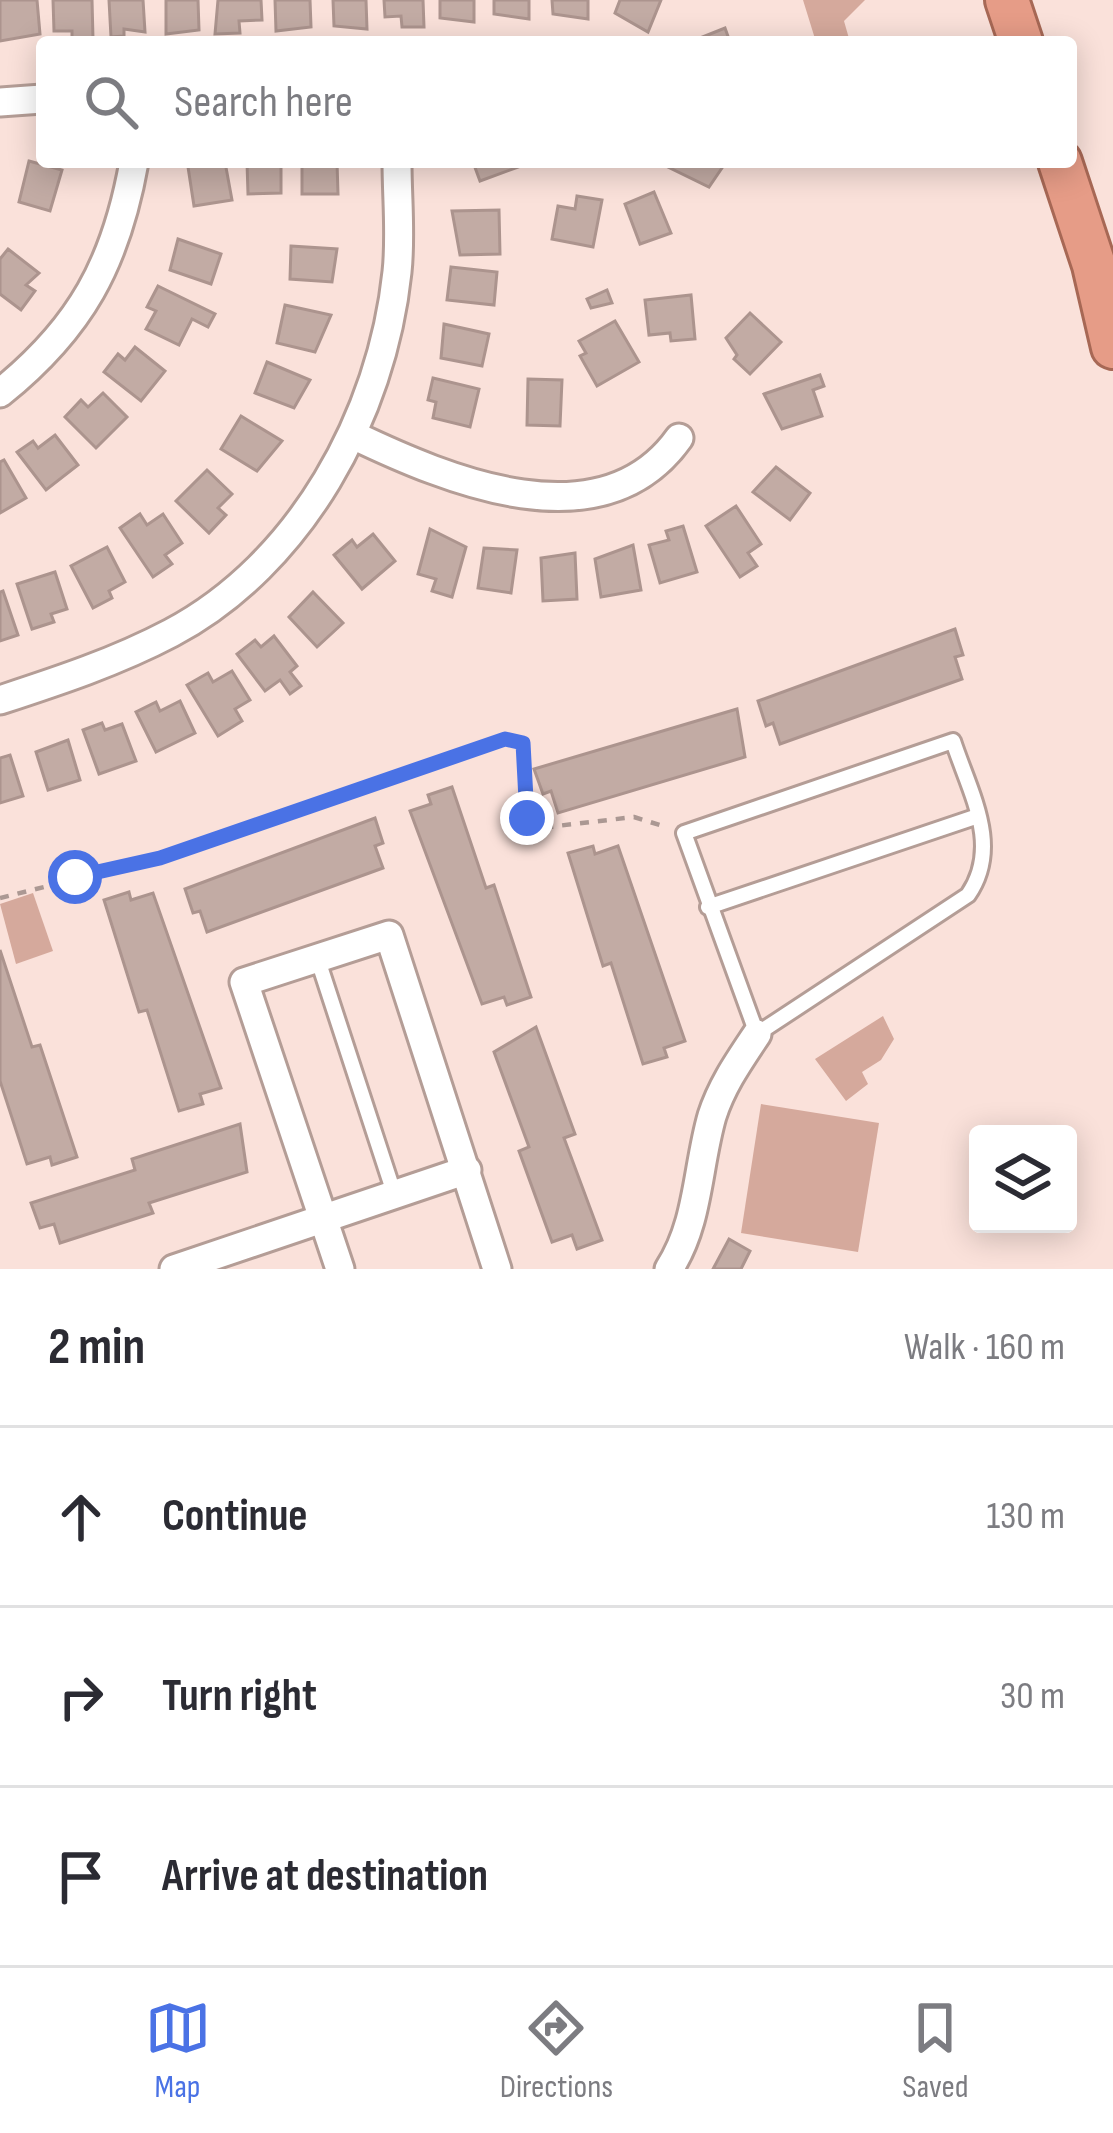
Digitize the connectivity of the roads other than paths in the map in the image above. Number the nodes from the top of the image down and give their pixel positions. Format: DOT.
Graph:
graph roads {
  1 [pos="1007,0"];
  2 [pos="1019,36"];
  3 [pos="36,99"];
  4 [pos="0,102"];
  5 [pos="133,168"];
  6 [pos="397,168"];
  7 [pos="1062,168"];
  8 [pos="1104,283"];
  9 [pos="1113,347"];
  10 [pos="0,393"];
  11 [pos="353,435"];
  12 [pos="679,438"];
  13 [pos="0,700"];
  14 [pos="978,816"];
  15 [pos="707,908"];
  16 [pos="317,957"];
  17 [pos="757,1034"];
  18 [pos="466,1170"];
  19 [pos="394,1192"];
  20 [pos="322,1218"];
  21 [pos="174,1269"];
  22 [pos="340,1269"];
  23 [pos="497,1269"];
  24 [pos="669,1269"];
  1 -- 2 [label="highway"];
  3 -- 4 [label="street"];
  5 -- 10 [label="street"];
  6 -- 11 [label="street"];
  7 -- 8 [label="highway"];
  8 -- 9 [label="highway"];
  11 -- 12 [label="street"];
  11 -- 13 [label="street"];
  14 -- 15 [label="lane"];
  14 -- 15 [label="lane"];
  14 -- 17 [label="lane"];
  15 -- 17 [label="lane"];
  16 -- 18 [label="street"];
  16 -- 19 [label="lane"];
  16 -- 20 [label="street"];
  17 -- 24 [label="street"];
  18 -- 19 [label="street"];
  18 -- 23 [label="street"];
  19 -- 20 [label="street"];
  20 -- 21 [label="street"];
  20 -- 22 [label="street"];
}
